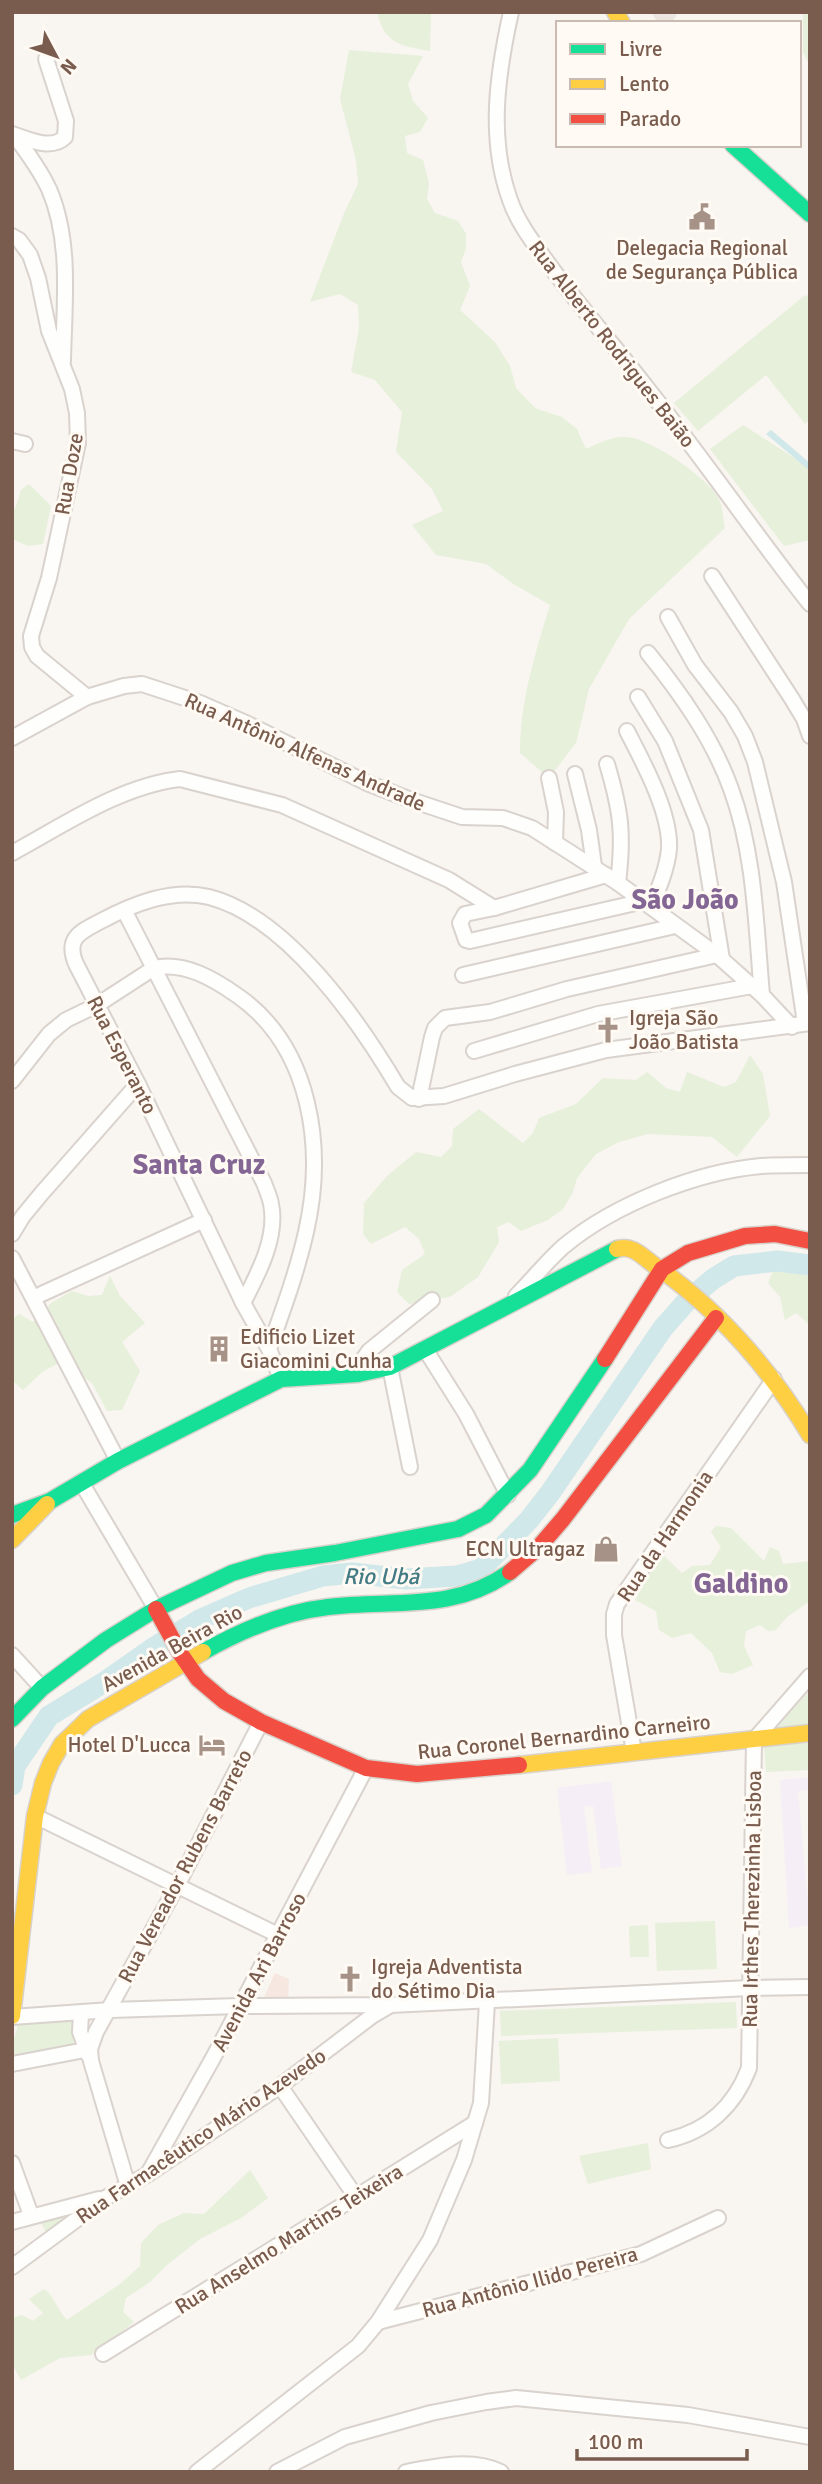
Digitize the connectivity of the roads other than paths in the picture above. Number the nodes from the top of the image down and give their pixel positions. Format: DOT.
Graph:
graph roads {
  1 [pos="511,12"];
  2 [pos="46,59"];
  3 [pos="13,134"];
  4 [pos="735,147"];
  5 [pos="810,214"];
  6 [pos="12,236"];
  7 [pos="63,366"];
  8 [pos="712,576"];
  9 [pos="810,604"];
  10 [pos="668,617"];
  11 [pos="648,653"];
  12 [pos="87,697"];
  13 [pos="638,697"];
  14 [pos="627,731"];
  15 [pos="810,736"];
  16 [pos="12,738"];
  17 [pos="607,764"];
  18 [pos="575,774"];
  19 [pos="549,778"];
  20 [pos="555,843"];
  21 [pos="12,853"];
  22 [pos="606,875"];
  23 [pos="647,904"];
  24 [pos="494,908"];
  25 [pos="124,909"];
  26 [pos="676,926"];
  27 [pos="719,957"];
  28 [pos="155,968"];
  29 [pos="463,975"];
  30 [pos="757,990"];
  31 [pos="97,1005"];
  32 [pos="802,1024"];
  33 [pos="474,1051"];
  34 [pos="12,1081"];
  35 [pos="138,1084"];
  36 [pos="419,1099"];
  37 [pos="810,1165"];
  38 [pos="204,1220"];
  39 [pos="12,1234"];
  40 [pos="810,1241"];
  41 [pos="12,1258"];
  42 [pos="666,1272"];
  43 [pos="35,1297"];
  44 [pos="432,1300"];
  45 [pos="243,1304"];
  46 [pos="508,1305"];
  47 [pos="712,1314"];
  48 [pos="269,1349"];
  49 [pos="425,1349"];
  50 [pos="390,1367"];
  51 [pos="358,1374"];
  52 [pos="281,1379"];
  53 [pos="774,1379"];
  54 [pos="810,1435"];
  55 [pos="118,1461"];
  56 [pos="410,1467"];
  57 [pos="82,1482"];
  58 [pos="508,1496"];
  59 [pos="50,1500"];
  60 [pos="12,1515"];
  61 [pos="12,1540"];
  62 [pos="158,1615"];
  63 [pos="12,1655"];
  64 [pos="182,1657"];
  65 [pos="810,1676"];
  66 [pos="42,1688"];
  67 [pos="12,1719"];
  68 [pos="261,1722"];
  69 [pos="810,1733"];
  70 [pos="754,1740"];
  71 [pos="634,1752"];
  72 [pos="366,1768"];
  73 [pos="35,1816"];
  74 [pos="177,1886"];
  75 [pos="278,1935"];
  76 [pos="810,1987"];
  77 [pos="750,1988"];
  78 [pos="487,2002"];
  79 [pos="390,2005"];
  80 [pos="239,2006"];
  81 [pos="110,2010"];
  82 [pos="81,2014"];
  83 [pos="12,2017"];
  84 [pos="89,2053"];
  85 [pos="12,2064"];
  86 [pos="280,2086"];
  87 [pos="475,2123"];
  88 [pos="668,2140"];
  89 [pos="12,2163"];
  90 [pos="148,2174"];
  91 [pos="128,2186"];
  92 [pos="107,2197"];
  93 [pos="356,2197"];
  94 [pos="31,2216"];
  95 [pos="718,2218"];
  96 [pos="12,2222"];
  97 [pos="12,2267"];
  98 [pos="378,2322"];
  99 [pos="103,2354"];
  100 [pos="810,2437"];
  101 [pos="197,2472"];
  102 [pos="277,2472"];
  103 [pos="406,2472"];
  104 [pos="501,2472"];
  1 -- 9 [label="street, Rua Alberto Rodrigues Baião"];
  2 -- 3 [label="street"];
  3 -- 7 [label="street"];
  4 -- 5 [label="main road"];
  6 -- 7 [label="street, Rua Doze"];
  7 -- 12 [label="street, Rua Doze"];
  8 -- 15 [label="street"];
  10 -- 32 [label="street"];
  11 -- 30 [label="street"];
  12 -- 16 [label="street, Rua Antônio Alfenas Andrade"];
  12 -- 20 [label="street, Rua Antônio Alfenas Andrade"];
  13 -- 27 [label="street"];
  14 -- 23 [label="street"];
  17 -- 22 [label="street"];
  18 -- 22 [label="street"];
  19 -- 20 [label="street"];
  20 -- 22 [label="street, Rua Antônio Alfenas Andrade"];
  21 -- 24 [label="street"];
  22 -- 23 [label="street, Rua Antônio Alfenas Andrade"];
  22 -- 24 [label="street"];
  23 -- 24 [label="street"];
  23 -- 26 [label="street, Rua Antônio Alfenas Andrade"];
  25 -- 28 [label="street"];
  25 -- 31 [label="street, Rua Esperanto"];
  25 -- 36 [label="street"];
  26 -- 27 [label="street, Rua Antônio Alfenas Andrade"];
  26 -- 29 [label="street"];
  27 -- 30 [label="street, Rua Antônio Alfenas Andrade"];
  27 -- 36 [label="street"];
  28 -- 31 [label="street"];
  28 -- 45 [label="street"];
  28 -- 48 [label="street"];
  30 -- 32 [label="street, Rua Antônio Alfenas Andrade"];
  30 -- 33 [label="street"];
  31 -- 34 [label="street"];
  31 -- 35 [label="street, Rua Esperanto"];
  32 -- 36 [label="street"];
  35 -- 38 [label="street, Rua Esperanto"];
  35 -- 39 [label="street"];
  37 -- 46 [label="street"];
  38 -- 43 [label="street"];
  38 -- 45 [label="street, Rua Esperanto"];
  40 -- 42 [label="main road"];
  41 -- 43 [label="street"];
  42 -- 46 [label="main road"];
  42 -- 47 [label="main road"];
  42 -- 58 [label="main road, Avenida Beira Rio"];
  43 -- 55 [label="street"];
  44 -- 51 [label="street"];
  45 -- 48 [label="street, Rua Esperanto"];
  46 -- 49 [label="main road"];
  47 -- 53 [label="main road"];
  47 -- 64 [label="main road, Avenida Beira Rio"];
  48 -- 52 [label="street, Rua Esperanto"];
  49 -- 50 [label="main road"];
  49 -- 58 [label="street"];
  50 -- 51 [label="main road"];
  50 -- 56 [label="street"];
  51 -- 52 [label="main road"];
  52 -- 55 [label="main road"];
  53 -- 54 [label="main road"];
  53 -- 71 [label="street, Rua da Harmonia"];
  55 -- 57 [label="main road"];
  57 -- 59 [label="main road"];
  57 -- 62 [label="street"];
  58 -- 62 [label="main road, Avenida Beira Rio"];
  59 -- 60 [label="main road"];
  59 -- 61 [label="main road"];
  62 -- 64 [label="main road, Rua Coronel Bernardino Carneiro"];
  62 -- 66 [label="main road, Avenida Beira Rio"];
  63 -- 66 [label="street"];
  64 -- 68 [label="main road, Rua Coronel Bernardino Carneiro"];
  64 -- 73 [label="main road, Avenida Beira Rio"];
  65 -- 70 [label="street"];
  66 -- 67 [label="main road, Avenida Beira Rio"];
  68 -- 72 [label="main road, Rua Coronel Bernardino Carneiro"];
  68 -- 74 [label="street, Rua Vereador Rubens Barreto"];
  69 -- 70 [label="main road, Rua Coronel Bernardino Carneiro"];
  70 -- 71 [label="main road, Rua Coronel Bernardino Carneiro"];
  70 -- 77 [label="street, Rua Irthes Therezinha Lisboa"];
  71 -- 72 [label="main road, Rua Coronel Bernardino Carneiro"];
  72 -- 75 [label="street, Avenida Ari Barroso"];
  73 -- 74 [label="street"];
  73 -- 83 [label="main road, Avenida Beira Rio"];
  74 -- 75 [label="street"];
  74 -- 81 [label="street, Rua Vereador Rubens Barreto"];
  75 -- 80 [label="street, Avenida Ari Barroso"];
  76 -- 77 [label="street"];
  77 -- 78 [label="street"];
  77 -- 88 [label="street, Rua Irthes Therezinha Lisboa"];
  78 -- 79 [label="street"];
  78 -- 87 [label="street"];
  79 -- 80 [label="street"];
  79 -- 86 [label="street, Rua Farmacêutico Mário Azevedo"];
  80 -- 81 [label="street"];
  80 -- 90 [label="street, Avenida Ari Barroso"];
  81 -- 82 [label="street"];
  81 -- 84 [label="street, Rua Vereador Rubens Barreto"];
  82 -- 83 [label="street"];
  82 -- 84 [label="street"];
  84 -- 85 [label="street"];
  84 -- 91 [label="street"];
  86 -- 90 [label="street, Rua Farmacêutico Mário Azevedo"];
  86 -- 93 [label="street"];
  87 -- 93 [label="street, Rua Anselmo Martins Teixeira"];
  87 -- 98 [label="street"];
  89 -- 94 [label="street"];
  90 -- 91 [label="street, Rua Farmacêutico Mário Azevedo"];
  91 -- 92 [label="street, Rua Farmacêutico Mário Azevedo"];
  92 -- 94 [label="street"];
  92 -- 97 [label="street, Rua Farmacêutico Mário Azevedo"];
  93 -- 99 [label="street, Rua Anselmo Martins Teixeira"];
  94 -- 96 [label="street"];
  95 -- 98 [label="street, Rua Antônio Ilido Pereira"];
  98 -- 101 [label="street"];
  100 -- 102 [label="street"];
  103 -- 104 [label="street"];
}
